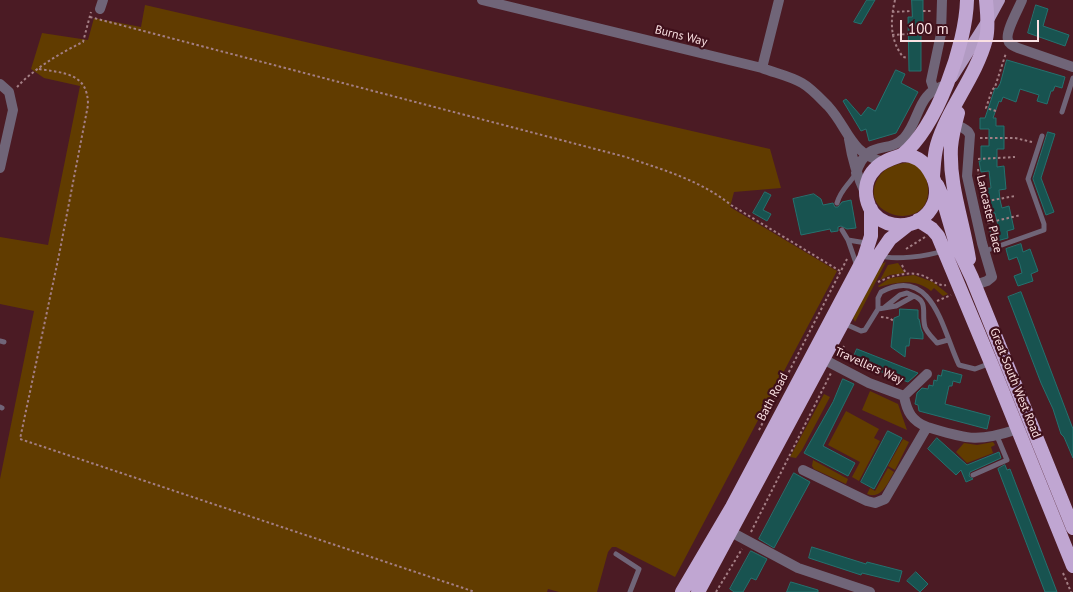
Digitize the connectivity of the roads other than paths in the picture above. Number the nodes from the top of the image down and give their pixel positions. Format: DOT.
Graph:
graph roads {
  1 [pos="482,0"];
  2 [pos="780,0"];
  3 [pos="942,0"];
  4 [pos="967,0"];
  5 [pos="986,0"];
  6 [pos="999,0"];
  7 [pos="1022,0"];
  8 [pos="987,22"];
  9 [pos="1073,67"];
  10 [pos="762,68"];
  11 [pos="1073,78"];
  12 [pos="0,84"];
  13 [pos="941,87"];
  14 [pos="1062,112"];
  15 [pos="950,125"];
  16 [pos="1042,136"];
  17 [pos="849,139"];
  18 [pos="869,152"];
  19 [pos="902,155"];
  20 [pos="884,162"];
  21 [pos="0,168"];
  22 [pos="856,173"];
  23 [pos="935,181"];
  24 [pos="866,195"];
  25 [pos="836,203"];
  26 [pos="871,209"];
  27 [pos="913,222"];
  28 [pos="842,230"];
  29 [pos="848,240"];
  30 [pos="869,244"];
  31 [pos="943,251"];
  32 [pos="984,251"];
  33 [pos="879,255"];
  34 [pos="858,269"];
  35 [pos="974,281"];
  36 [pos="914,296"];
  37 [pos="886,307"];
  38 [pos="878,309"];
  39 [pos="848,325"];
  40 [pos="948,340"];
  41 [pos="829,362"];
  42 [pos="991,363"];
  43 [pos="928,374"];
  44 [pos="904,396"];
  45 [pos="927,427"];
  46 [pos="1018,428"];
  47 [pos="997,436"];
  48 [pos="803,470"];
  49 [pos="974,475"];
  50 [pos="1073,528"];
  51 [pos="731,532"];
  52 [pos="616,554"];
  53 [pos="1073,566"];
  54 [pos="630,592"];
  55 [pos="682,592"];
  56 [pos="698,592"];
  57 [pos="870,592"];
  1 -- 10 [label="street, Burns Way"];
  2 -- 10 [label="street"];
  3 -- 13 [label="street"];
  4 -- 13 [label="highway"];
  5 -- 8 [label="highway"];
  6 -- 8 [label="main road"];
  7 -- 9 [label="street"];
  8 -- 13 [label="main road"];
  8 -- 15 [label="highway"];
  10 -- 17 [label="street, Burns Way"];
  11 -- 14 [label="lane"];
  12 -- 21 [label="street"];
  13 -- 18 [label="street"];
  13 -- 19 [label="highway"];
  15 -- 23 [label="highway"];
  15 -- 32 [label="street, Lancaster Place"];
  15 -- 35 [label="highway"];
  16 -- 32 [label="lane"];
  17 -- 18 [label="street, Burns Way"];
  17 -- 22 [label="street, Burns Way"];
  18 -- 20 [label="street, Burns Way"];
  18 -- 22 [label="street"];
  19 -- 20 [label="highway"];
  19 -- 23 [label="highway"];
  20 -- 24 [label="highway"];
  22 -- 24 [label="street, Burns Way"];
  22 -- 25 [label="lane"];
  23 -- 27 [label="highway"];
  23 -- 35 [label="highway, Great South West Road"];
  24 -- 26 [label="highway"];
  26 -- 27 [label="highway"];
  26 -- 30 [label="highway, Bath Road"];
  27 -- 31 [label="highway, Great South West Road"];
  27 -- 33 [label="highway"];
  28 -- 29 [label="lane"];
  29 -- 30 [label="lane"];
  29 -- 34 [label="lane"];
  30 -- 34 [label="highway, Bath Road"];
  31 -- 33 [label="lane"];
  31 -- 42 [label="highway, Great South West Road"];
  32 -- 35 [label="street, Lancaster Place"];
  33 -- 39 [label="highway"];
  34 -- 55 [label="highway, Bath Road"];
  35 -- 50 [label="highway, Great South West Road"];
  36 -- 37 [label="lane"];
  36 -- 37 [label="lane"];
  36 -- 40 [label="lane"];
  37 -- 38 [label="lane"];
  38 -- 39 [label="lane"];
  38 -- 40 [label="lane"];
  39 -- 41 [label="highway"];
  40 -- 42 [label="lane"];
  41 -- 44 [label="street, Travellers Way"];
  41 -- 51 [label="highway"];
  42 -- 46 [label="highway, Great South West Road"];
  43 -- 44 [label="street, Travellers Way"];
  44 -- 45 [label="street, Travellers Way"];
  45 -- 47 [label="street, Travellers Way"];
  45 -- 48 [label="street"];
  46 -- 47 [label="street, Travellers Way"];
  46 -- 53 [label="highway, Great South West Road"];
  47 -- 49 [label="lane"];
  51 -- 56 [label="highway"];
  51 -- 57 [label="street"];
  52 -- 54 [label="lane"];
}
